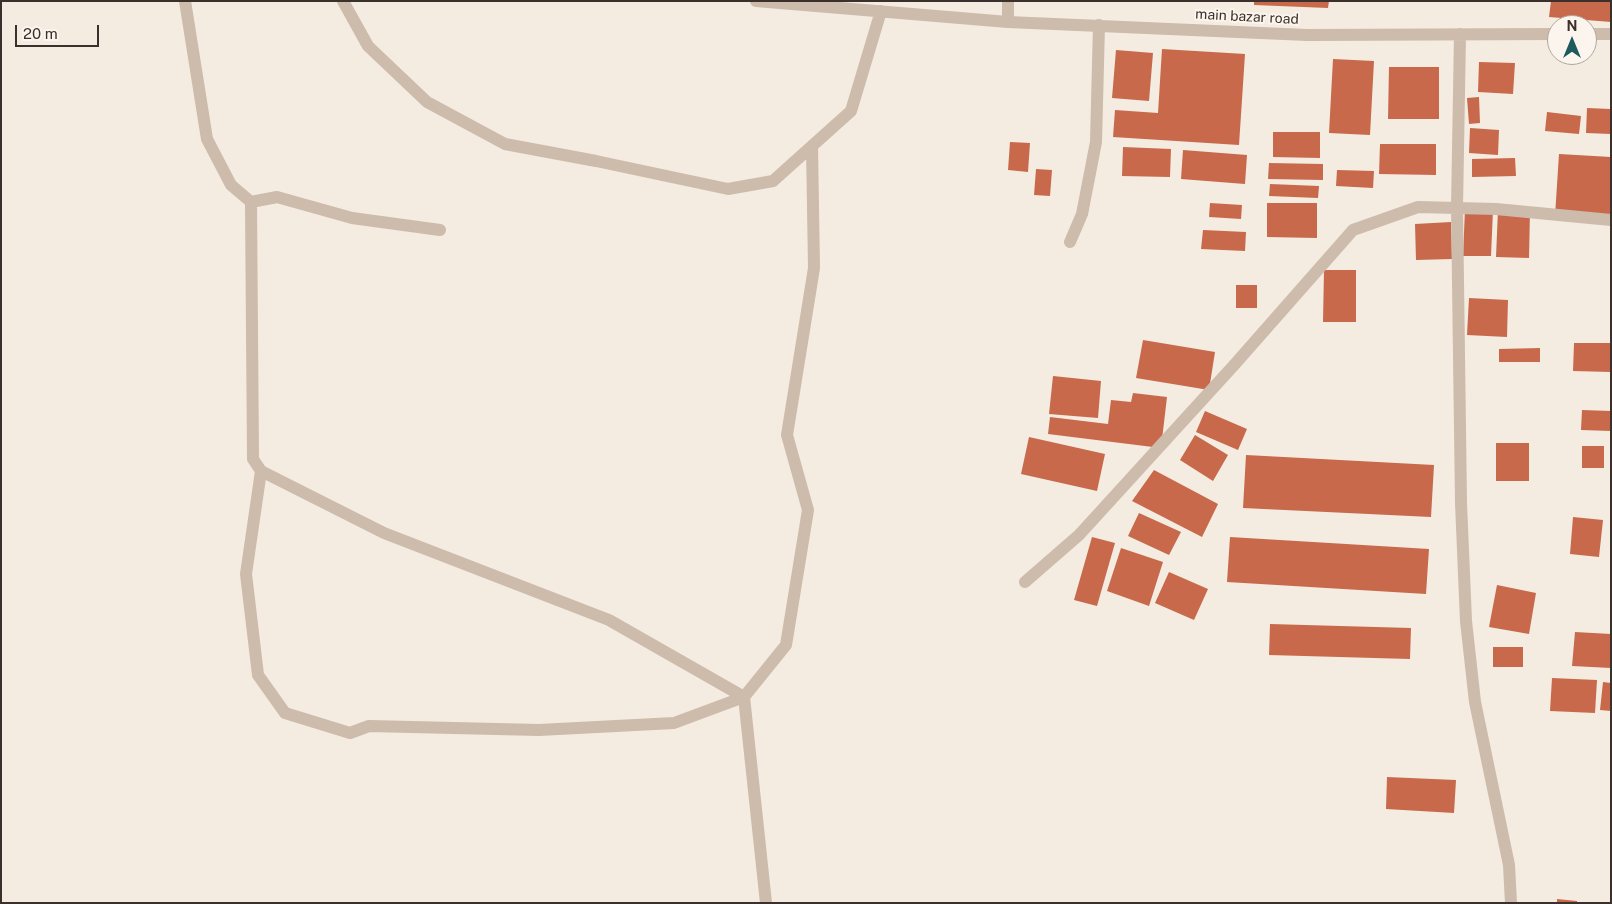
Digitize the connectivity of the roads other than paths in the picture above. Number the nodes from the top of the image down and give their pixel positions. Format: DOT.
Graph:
graph roads {
  1 [pos="185,1"];
  2 [pos="343,1"];
  3 [pos="756,1"];
  4 [pos="1008,1"];
  5 [pos="881,11"];
  6 [pos="1008,22"];
  7 [pos="1099,25"];
  8 [pos="1460,34"];
  9 [pos="1547,34"];
  10 [pos="1597,34"];
  11 [pos="1611,34"];
  12 [pos="812,146"];
  13 [pos="251,202"];
  14 [pos="1457,208"];
  15 [pos="1611,220"];
  16 [pos="440,230"];
  17 [pos="1070,242"];
  18 [pos="261,471"];
  19 [pos="1026,582"];
  20 [pos="744,697"];
  21 [pos="766,903"];
  22 [pos="1511,903"];
  1 -- 13 [label="street"];
  2 -- 12 [label="street"];
  3 -- 5 [label="street, main bazar road"];
  4 -- 6 [label="street"];
  5 -- 6 [label="street, main bazar road"];
  5 -- 12 [label="street"];
  6 -- 7 [label="street, main bazar road"];
  7 -- 8 [label="street, main bazar road"];
  7 -- 17 [label="street"];
  8 -- 9 [label="street, main bazar road"];
  8 -- 14 [label="street"];
  10 -- 11 [label="street"];
  12 -- 20 [label="street"];
  13 -- 16 [label="street"];
  13 -- 18 [label="street"];
  14 -- 15 [label="street"];
  14 -- 19 [label="street"];
  14 -- 22 [label="street"];
  18 -- 20 [label="street"];
  18 -- 20 [label="street"];
  20 -- 21 [label="street"];
}
